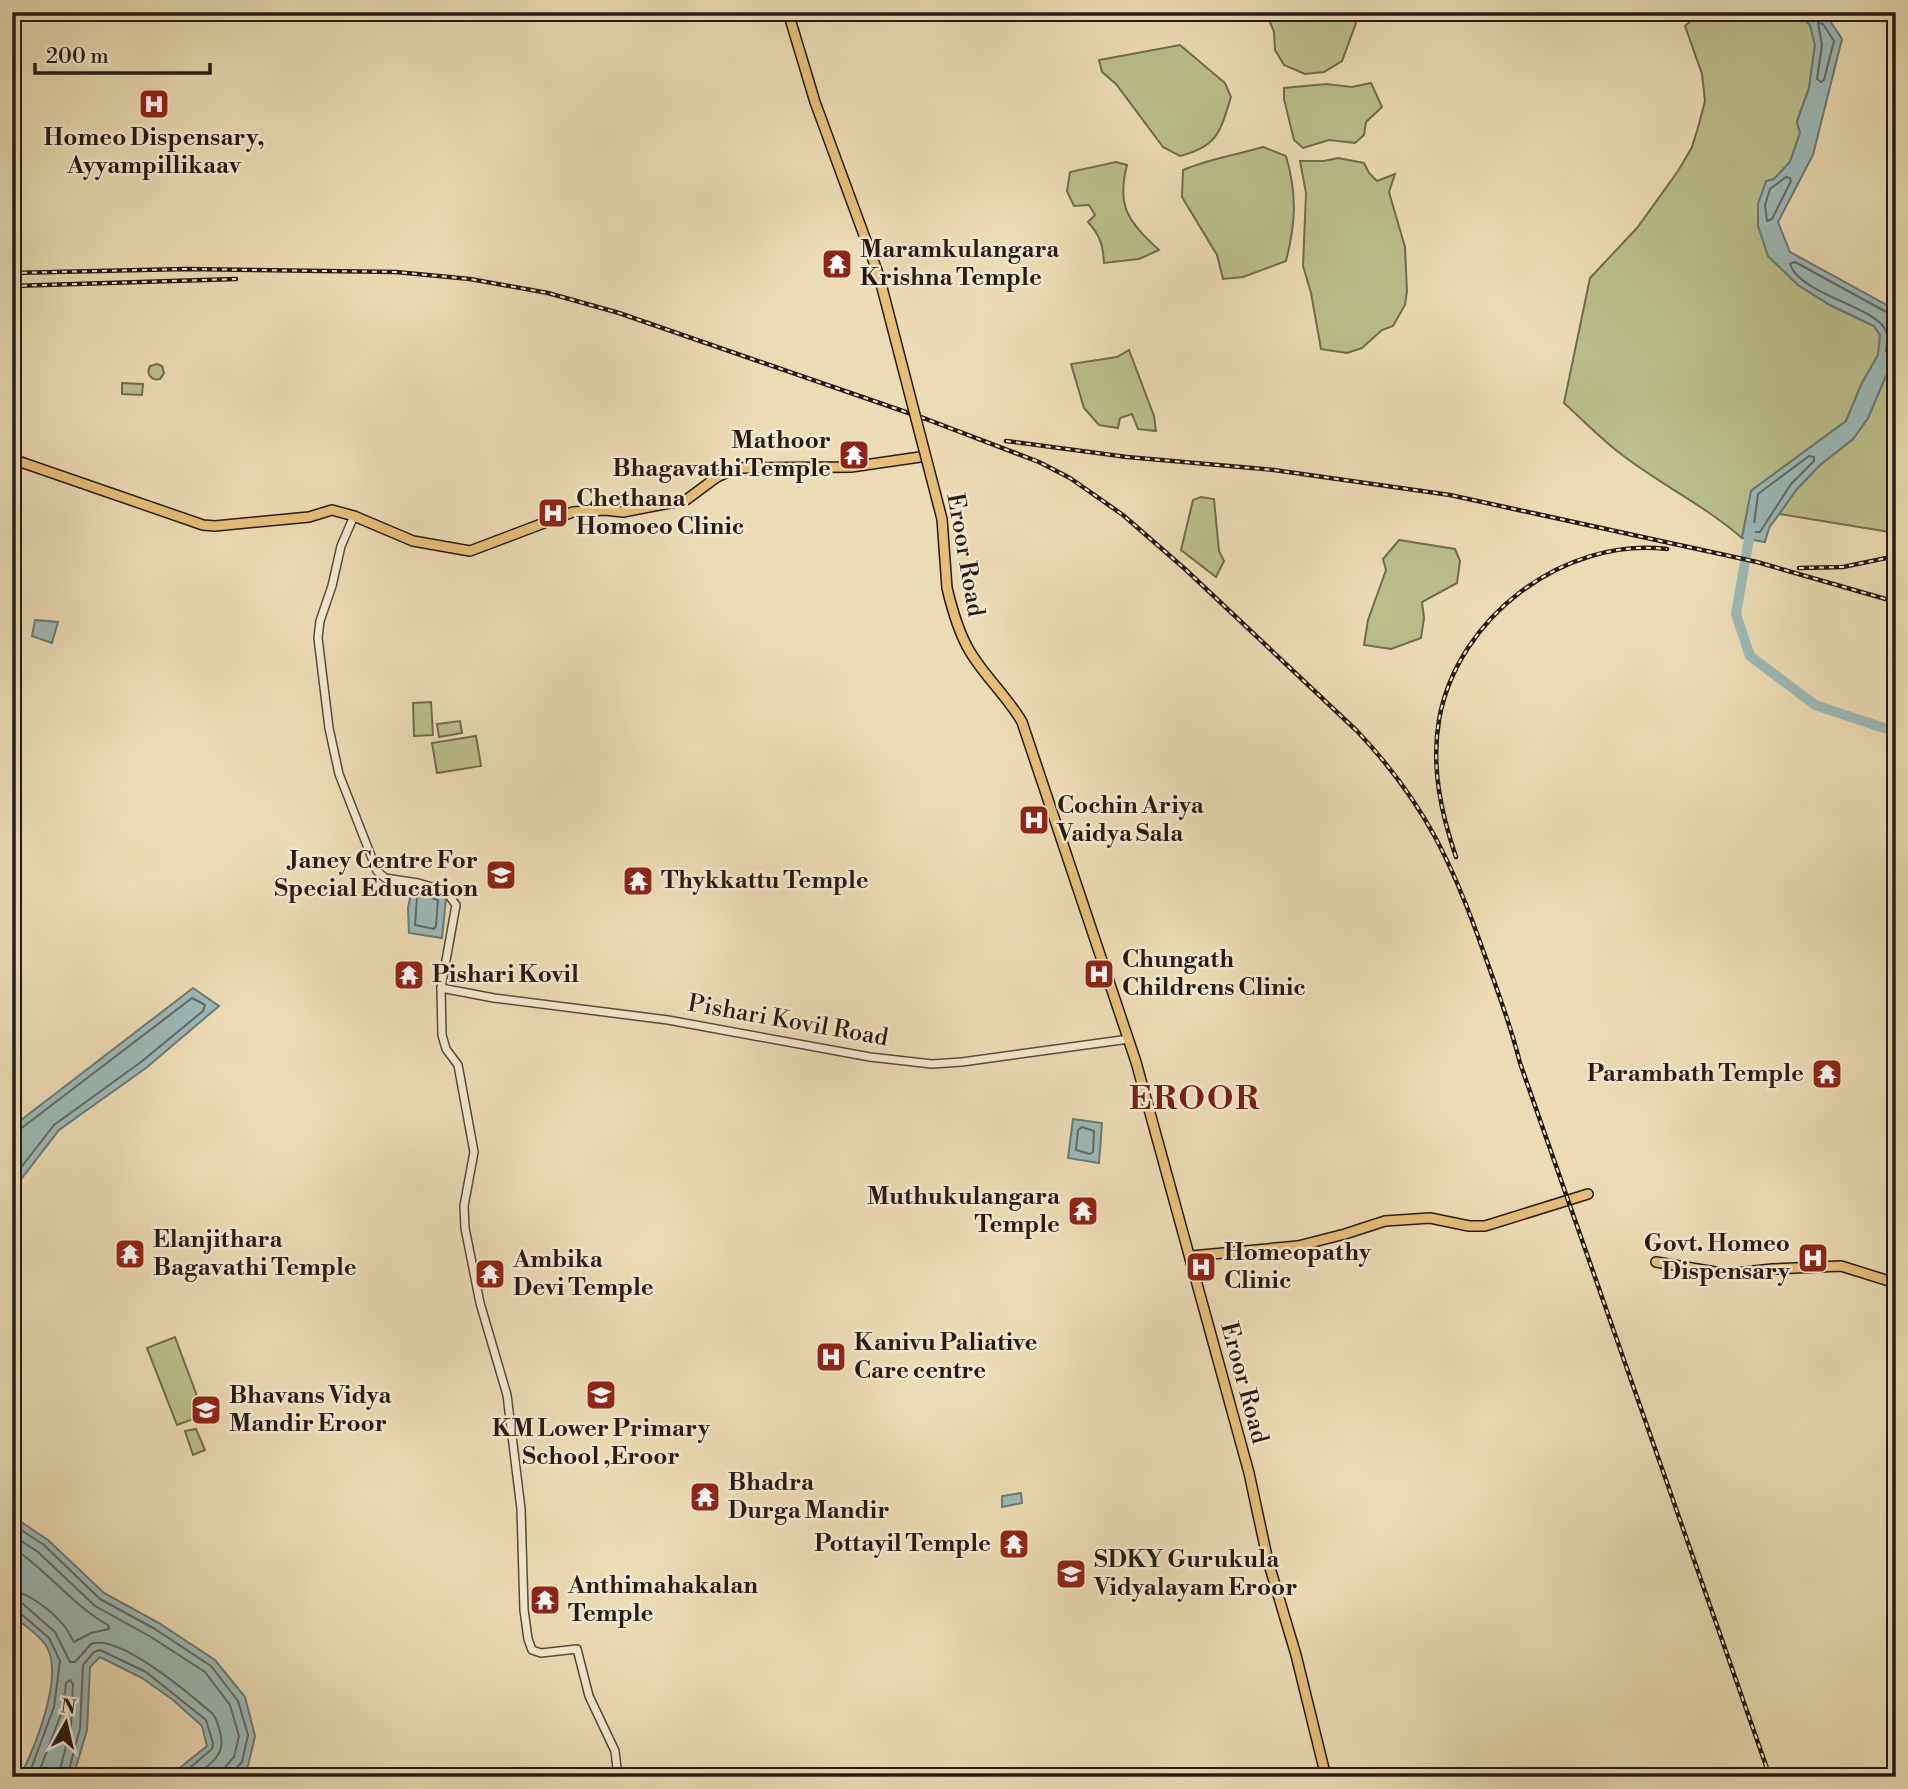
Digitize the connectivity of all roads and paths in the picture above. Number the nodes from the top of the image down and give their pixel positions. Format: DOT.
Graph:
graph roads {
  1 [pos="788,12"];
  2 [pos="932,455"];
  3 [pos="920,457"];
  4 [pos="12,459"];
  5 [pos="354,516"];
  6 [pos="441,988"];
  7 [pos="1129,1039"];
  8 [pos="1588,1194"];
  9 [pos="1191,1256"];
  10 [pos="1656,1262"];
  11 [pos="1896,1281"];
  12 [pos="618,1777"];
  13 [pos="1326,1777"];
  1 -- 7 [label="main road, Eroor Road, bridge"];
  2 -- 3 [label="street"];
  3 -- 5 [label="main road"];
  4 -- 5 [label="main road"];
  5 -- 6 [label="street"];
  6 -- 7 [label="street, Pishari Kovil Road"];
  6 -- 12 [label="street"];
  7 -- 9 [label="main road, Eroor Road"];
  8 -- 9 [label="main road"];
  9 -- 13 [label="main road, Eroor Road"];
  10 -- 11 [label="main road"];
}
